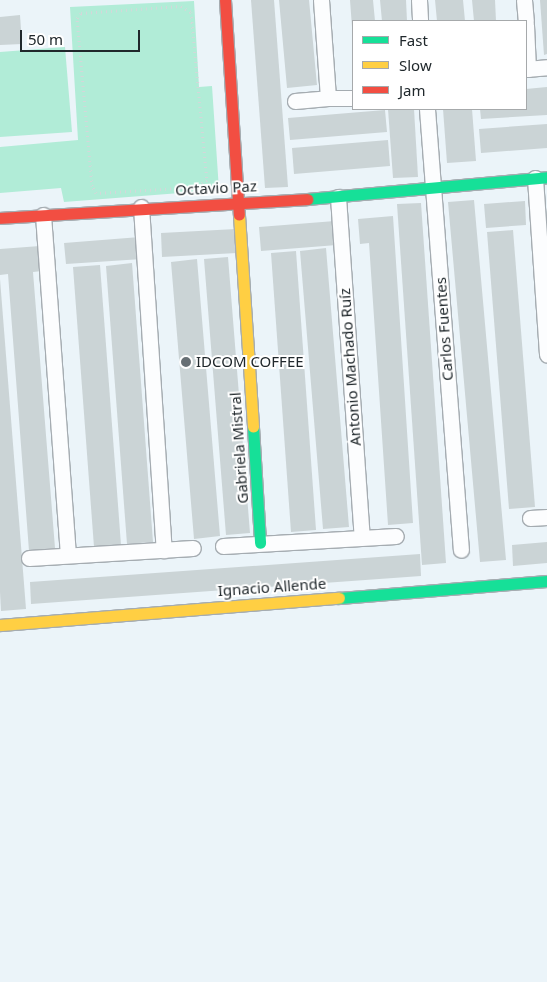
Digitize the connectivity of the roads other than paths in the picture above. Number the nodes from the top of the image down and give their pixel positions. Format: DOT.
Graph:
graph roads {
  1 [pos="226,0"];
  2 [pos="321,0"];
  3 [pos="418,0"];
  4 [pos="524,0"];
  5 [pos="420,20"];
  6 [pos="526,20"];
  7 [pos="547,67"];
  8 [pos="527,69"];
  9 [pos="328,98"];
  10 [pos="352,98"];
  11 [pos="295,101"];
  12 [pos="427,110"];
  13 [pos="541,177"];
  14 [pos="433,188"];
  15 [pos="338,197"];
  16 [pos="239,201"];
  17 [pos="141,207"];
  18 [pos="43,215"];
  19 [pos="0,218"];
  20 [pos="547,355"];
  21 [pos="547,517"];
  22 [pos="530,518"];
  23 [pos="396,536"];
  24 [pos="362,537"];
  25 [pos="260,543"];
  26 [pos="223,546"];
  27 [pos="193,548"];
  28 [pos="164,550"];
  29 [pos="461,550"];
  30 [pos="68,555"];
  31 [pos="29,558"];
  32 [pos="547,581"];
  33 [pos="0,625"];
  1 -- 16 [label="street, Gabriela Mistral"];
  2 -- 9 [label="street"];
  3 -- 5 [label="street"];
  4 -- 6 [label="street"];
  7 -- 8 [label="street"];
  9 -- 10 [label="street"];
  9 -- 11 [label="street"];
  12 -- 14 [label="street, Carlos Fuentes"];
  13 -- 14 [label="street, Octavio Paz"];
  13 -- 20 [label="street"];
  14 -- 15 [label="street, Octavio Paz"];
  14 -- 29 [label="street, Carlos Fuentes"];
  15 -- 16 [label="street, Octavio Paz"];
  15 -- 24 [label="street, Antonio Machado Ruíz"];
  16 -- 17 [label="street, Octavio Paz"];
  16 -- 25 [label="street, Gabriela Mistral"];
  17 -- 18 [label="street, Octavio Paz"];
  17 -- 28 [label="street"];
  18 -- 19 [label="street, Octavio Paz"];
  18 -- 30 [label="street"];
  21 -- 22 [label="street"];
  23 -- 24 [label="street"];
  24 -- 25 [label="street"];
  25 -- 26 [label="street"];
  27 -- 28 [label="street"];
  28 -- 30 [label="street"];
  30 -- 31 [label="street"];
  32 -- 33 [label="street, Ignacio Allende"];
}
